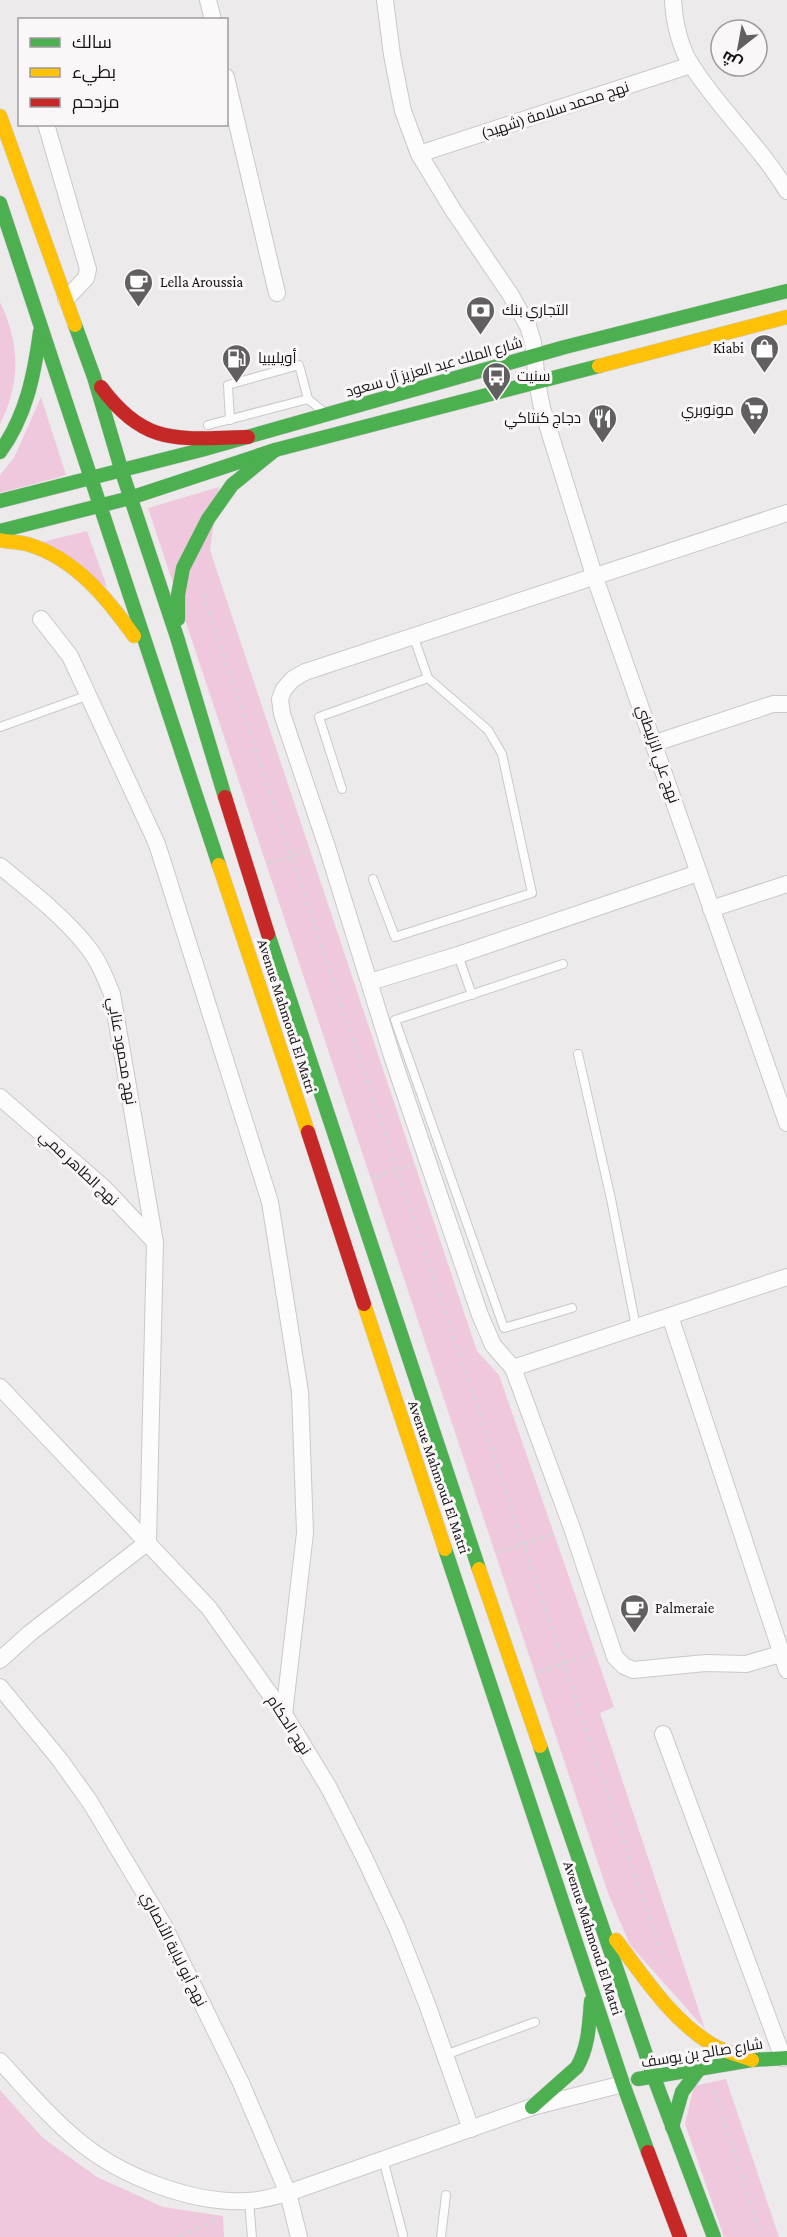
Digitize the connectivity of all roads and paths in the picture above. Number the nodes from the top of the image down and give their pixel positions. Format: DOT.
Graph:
graph roads {
  1 [pos="208,0"];
  2 [pos="385,0"];
  3 [pos="673,0"];
  4 [pos="212,18"];
  5 [pos="691,65"];
  6 [pos="228,85"];
  7 [pos="8,121"];
  8 [pos="47,126"];
  9 [pos="419,154"];
  10 [pos="781,171"];
  11 [pos="787,191"];
  12 [pos="0,203"];
  13 [pos="787,291"];
  14 [pos="277,293"];
  15 [pos="66,299"];
  16 [pos="787,317"];
  17 [pos="41,323"];
  18 [pos="535,355"];
  19 [pos="94,377"];
  20 [pos="537,382"];
  21 [pos="308,399"];
  22 [pos="327,416"];
  23 [pos="230,420"];
  24 [pos="208,425"];
  25 [pos="248,437"];
  26 [pos="275,450"];
  27 [pos="0,452"];
  28 [pos="122,472"];
  29 [pos="92,480"];
  30 [pos="130,498"];
  31 [pos="0,501"];
  32 [pos="100,505"];
  33 [pos="787,513"];
  34 [pos="0,531"];
  35 [pos="0,540"];
  36 [pos="594,575"];
  37 [pos="201,586"];
  38 [pos="41,619"];
  39 [pos="177,637"];
  40 [pos="414,638"];
  41 [pos="151,660"];
  42 [pos="428,678"];
  43 [pos="89,694"];
  44 [pos="787,704"];
  45 [pos="0,727"];
  46 [pos="655,743"];
  47 [pos="342,789"];
  48 [pos="327,847"];
  49 [pos="290,856"];
  50 [pos="0,866"];
  51 [pos="247,870"];
  52 [pos="698,873"];
  53 [pos="373,879"];
  54 [pos="787,884"];
  55 [pos="711,909"];
  56 [pos="458,955"];
  57 [pos="563,964"];
  58 [pos="370,982"];
  59 [pos="472,994"];
  60 [pos="578,1054"];
  61 [pos="779,1080"];
  62 [pos="0,1097"];
  63 [pos="787,1123"];
  64 [pos="427,1160"];
  65 [pos="396,1169"];
  66 [pos="350,1185"];
  67 [pos="155,1242"];
  68 [pos="787,1276"];
  69 [pos="572,1308"];
  70 [pos="670,1316"];
  71 [pos="636,1327"];
  72 [pos="513,1368"];
  73 [pos="0,1387"];
  74 [pos="572,1528"];
  75 [pos="148,1542"];
  76 [pos="522,1544"];
  77 [pos="476,1561"];
  78 [pos="611,1647"];
  79 [pos="785,1659"];
  80 [pos="0,1660"];
  81 [pos="562,1663"];
  82 [pos="517,1679"];
  83 [pos="0,1687"];
  84 [pos="284,1714"];
  85 [pos="663,1734"];
  86 [pos="596,1911"];
  87 [pos="665,1965"];
  88 [pos="592,1986"];
  89 [pos="535,2022"];
  90 [pos="445,2055"];
  91 [pos="785,2058"];
  92 [pos="752,2060"];
  93 [pos="0,2061"];
  94 [pos="704,2068"];
  95 [pos="652,2075"];
  96 [pos="623,2084"];
  97 [pos="532,2107"];
  98 [pos="672,2127"];
  99 [pos="471,2129"];
  100 [pos="383,2159"];
  101 [pos="288,2193"];
  102 [pos="446,2194"];
  103 [pos="217,2200"];
  104 [pos="249,2202"];
  105 [pos="403,2235"];
  106 [pos="179,2237"];
  107 [pos="252,2237"];
  108 [pos="299,2237"];
  109 [pos="441,2237"];
  110 [pos="680,2237"];
  111 [pos="714,2237"];
  112 [pos="760,2237"];
  1 -- 4 [label="street"];
  2 -- 9 [label="street, نهج علي الزليطني"];
  3 -- 5 [label="street"];
  5 -- 9 [label="street, نهج محمد سلامة (شهيد)"];
  5 -- 10 [label="street"];
  6 -- 14 [label="street"];
  7 -- 15 [label="main road"];
  8 -- 15 [label="street"];
  9 -- 18 [label="street, نهج علي الزليطني"];
  10 -- 11 [label="street"];
  12 -- 17 [label="main road, Avenue Mahmoud El Matri"];
  13 -- 18 [label="main road, شارع الملك عبد العزيز آل سعود"];
  15 -- 19 [label="main road"];
  16 -- 20 [label="main road"];
  17 -- 27 [label="main road"];
  17 -- 29 [label="main road, Avenue Mahmoud El Matri"];
  18 -- 20 [label="street, نهج علي الزليطني"];
  18 -- 22 [label="main road, شارع الملك عبد العزيز آل سعود"];
  19 -- 25 [label="main road"];
  19 -- 28 [label="main road, Avenue Mahmoud El Matri"];
  20 -- 26 [label="main road"];
  20 -- 36 [label="street, نهج علي الزليطني"];
  21 -- 22 [label="lane"];
  21 -- 23 [label="lane"];
  21 -- 23 [label="lane"];
  22 -- 25 [label="main road, شارع الملك عبد العزيز آل سعود"];
  23 -- 24 [label="lane"];
  25 -- 28 [label="main road, شارع الملك عبد العزيز آل سعود"];
  26 -- 30 [label="main road"];
  26 -- 39 [label="main road"];
  28 -- 29 [label="main road, شارع الملك عبد العزيز آل سعود"];
  28 -- 30 [label="main road, Avenue Mahmoud El Matri"];
  29 -- 31 [label="main road, شارع الملك عبد العزيز آل سعود"];
  29 -- 32 [label="main road, Avenue Mahmoud El Matri"];
  30 -- 32 [label="main road"];
  30 -- 39 [label="main road, Avenue Mahmoud El Matri"];
  32 -- 34 [label="main road"];
  32 -- 41 [label="main road, Avenue Mahmoud El Matri"];
  33 -- 36 [label="street"];
  35 -- 41 [label="main road"];
  36 -- 40 [label="street"];
  36 -- 46 [label="street, نهج علي الزليطني"];
  37 -- 49 [label="path"];
  38 -- 43 [label="street"];
  39 -- 51 [label="main road, Avenue Mahmoud El Matri"];
  40 -- 42 [label="lane"];
  40 -- 48 [label="street"];
  41 -- 88 [label="main road, Avenue Mahmoud El Matri"];
  42 -- 47 [label="lane"];
  42 -- 53 [label="lane"];
  43 -- 45 [label="lane"];
  43 -- 84 [label="street"];
  44 -- 46 [label="street"];
  46 -- 52 [label="street, نهج علي الزليطني"];
  48 -- 49 [label="path"];
  48 -- 58 [label="street"];
  49 -- 51 [label="path"];
  49 -- 65 [label="path"];
  50 -- 67 [label="street, نهج محمود عنابي"];
  51 -- 66 [label="main road, Avenue Mahmoud El Matri"];
  52 -- 55 [label="street, نهج علي الزليطني"];
  52 -- 56 [label="street"];
  54 -- 55 [label="street"];
  55 -- 61 [label="street, نهج علي الزليطني"];
  56 -- 58 [label="street"];
  56 -- 59 [label="lane"];
  57 -- 59 [label="lane"];
  58 -- 64 [label="street"];
  59 -- 69 [label="lane"];
  60 -- 71 [label="lane"];
  61 -- 63 [label="street, نهج علي الزليطني"];
  62 -- 67 [label="street, نهج الطاهر ممي"];
  64 -- 65 [label="path"];
  64 -- 72 [label="street"];
  65 -- 66 [label="path"];
  65 -- 76 [label="path"];
  66 -- 77 [label="main road, Avenue Mahmoud El Matri"];
  67 -- 75 [label="street, نهج محمود عنابي"];
  68 -- 70 [label="street"];
  70 -- 71 [label="street"];
  70 -- 79 [label="street"];
  71 -- 72 [label="street"];
  72 -- 74 [label="street"];
  73 -- 75 [label="street, نهج الحكام"];
  74 -- 76 [label="path"];
  74 -- 78 [label="street"];
  75 -- 80 [label="street"];
  75 -- 84 [label="street, نهج الحكام"];
  76 -- 77 [label="path"];
  76 -- 81 [label="path"];
  77 -- 82 [label="main road, Avenue Mahmoud El Matri"];
  78 -- 79 [label="street"];
  78 -- 81 [label="path"];
  81 -- 82 [label="path"];
  81 -- 87 [label="path"];
  82 -- 86 [label="main road, Avenue Mahmoud El Matri"];
  83 -- 101 [label="street, نهج أبو لبابة الأنصاري"];
  84 -- 90 [label="street, نهج الحكام"];
  85 -- 91 [label="street"];
  86 -- 92 [label="main road"];
  86 -- 95 [label="main road, Avenue Mahmoud El Matri"];
  88 -- 96 [label="main road, Avenue Mahmoud El Matri"];
  88 -- 97 [label="main road"];
  89 -- 90 [label="lane"];
  90 -- 99 [label="street, نهج الحكام"];
  91 -- 92 [label="main road, شارع صالح بن يوسف"];
  92 -- 94 [label="main road, شارع صالح بن يوسف"];
  93 -- 103 [label="street"];
  94 -- 95 [label="main road, شارع صالح بن يوسف"];
  94 -- 98 [label="main road"];
  94 -- 112 [label="path"];
  95 -- 96 [label="main road, شارع صالح بن يوسف"];
  95 -- 98 [label="main road, Avenue Mahmoud El Matri"];
  96 -- 97 [label="street"];
  96 -- 110 [label="main road, Avenue Mahmoud El Matri"];
  97 -- 99 [label="street"];
  98 -- 111 [label="main road, Avenue Mahmoud El Matri"];
  99 -- 100 [label="street"];
  100 -- 101 [label="street"];
  100 -- 105 [label="lane"];
  101 -- 104 [label="street"];
  101 -- 108 [label="street, نهج أبو لبابة الأنصاري"];
  102 -- 109 [label="lane"];
  103 -- 104 [label="street"];
  103 -- 106 [label="path"];
  104 -- 107 [label="lane"];
}
